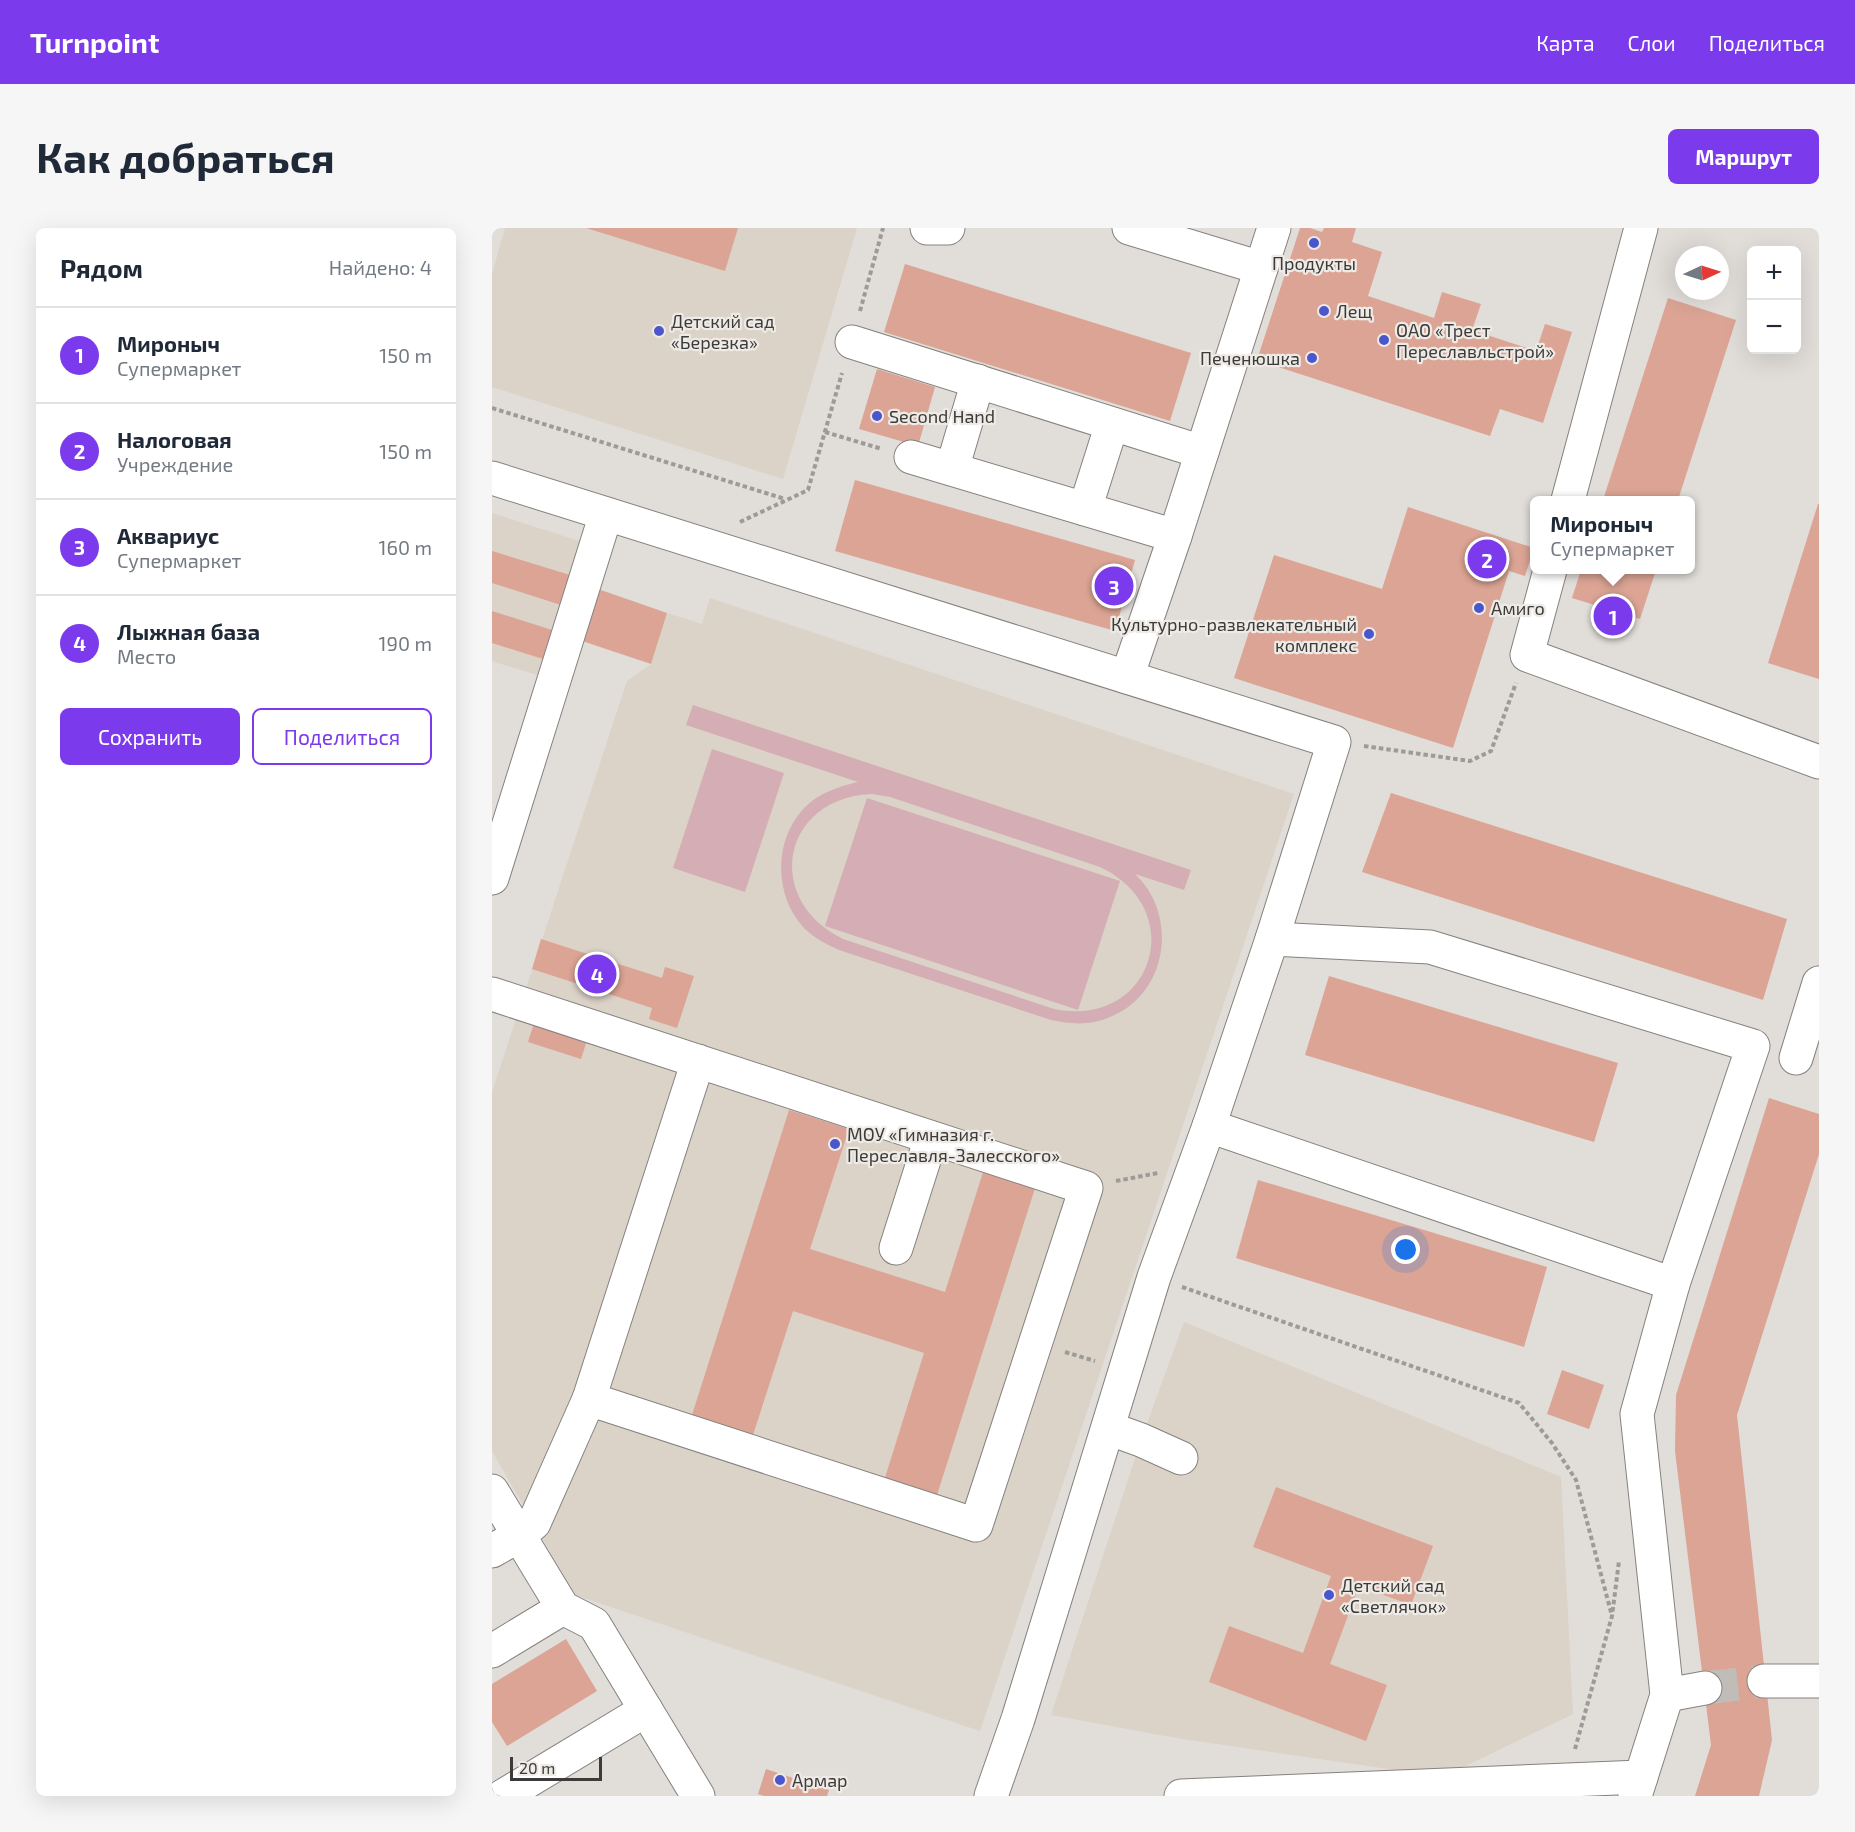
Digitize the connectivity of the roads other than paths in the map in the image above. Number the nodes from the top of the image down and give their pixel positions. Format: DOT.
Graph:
graph roads {
  1 [pos="927,228"];
  2 [pos="948,228"];
  3 [pos="1129,228"];
  4 [pos="1274,228"];
  5 [pos="1641,228"];
  6 [pos="1261,268"];
  7 [pos="852,342"];
  8 [pos="978,381"];
  9 [pos="1112,424"];
  10 [pos="1202,452"];
  11 [pos="911,457"];
  12 [pos="951,469"];
  13 [pos="492,478"];
  14 [pos="1569,496"];
  15 [pos="1085,509"];
  16 [pos="606,514"];
  17 [pos="1175,536"];
  18 [pos="1549,574"];
  19 [pos="1127,677"];
  20 [pos="1819,762"];
  21 [pos="498,837"];
  22 [pos="492,878"];
  23 [pos="1272,939"];
  24 [pos="1819,983"];
  25 [pos="492,994"];
  26 [pos="1753,1046"];
  27 [pos="699,1061"];
  28 [pos="1807,1062"];
  29 [pos="1209,1126"];
  30 [pos="931,1138"];
  31 [pos="896,1248"];
  32 [pos="1673,1284"];
  33 [pos="589,1399"];
  34 [pos="1108,1428"];
  35 [pos="1181,1458"];
  36 [pos="492,1491"];
  37 [pos="506,1543"];
  38 [pos="563,1608"];
  39 [pos="492,1651"];
  40 [pos="1764,1681"];
  41 [pos="1819,1681"];
  42 [pos="1705,1688"];
  43 [pos="1667,1695"];
  44 [pos="646,1710"];
  45 [pos="492,1784"];
  46 [pos="1545,1786"];
  47 [pos="1638,1786"];
  48 [pos="1349,1792"];
  49 [pos="501,1796"];
  50 [pos="698,1796"];
  51 [pos="991,1796"];
  52 [pos="1181,1796"];
  1 -- 2 [label="street"];
  3 -- 6 [label="street"];
  4 -- 6 [label="street"];
  5 -- 14 [label="street"];
  6 -- 10 [label="street"];
  7 -- 8 [label="street"];
  8 -- 9 [label="street"];
  8 -- 12 [label="street"];
  9 -- 10 [label="street"];
  9 -- 15 [label="street"];
  10 -- 17 [label="street"];
  11 -- 12 [label="street"];
  12 -- 15 [label="street"];
  13 -- 16 [label="street"];
  15 -- 17 [label="street"];
  16 -- 19 [label="street"];
  16 -- 21 [label="street"];
  17 -- 19 [label="street"];
  18 -- 20 [label="street"];
  19 -- 23 [label="street"];
  21 -- 22 [label="street"];
  23 -- 26 [label="street"];
  23 -- 29 [label="street"];
  24 -- 28 [label="street"];
  25 -- 27 [label="street"];
  26 -- 28 [label="street"];
  26 -- 32 [label="street"];
  27 -- 30 [label="street"];
  27 -- 33 [label="street"];
  29 -- 32 [label="street"];
  29 -- 34 [label="street"];
  30 -- 31 [label="street"];
  30 -- 33 [label="street"];
  32 -- 43 [label="street"];
  33 -- 37 [label="street"];
  34 -- 35 [label="street"];
  34 -- 51 [label="street"];
  36 -- 37 [label="street"];
  37 -- 38 [label="street"];
  38 -- 39 [label="street"];
  38 -- 44 [label="street"];
  40 -- 41 [label="street"];
  42 -- 43 [label="street"];
  43 -- 47 [label="street"];
  44 -- 49 [label="street"];
  44 -- 50 [label="street"];
  45 -- 49 [label="street"];
  46 -- 47 [label="street"];
  46 -- 48 [label="street"];
  48 -- 52 [label="street"];
}
